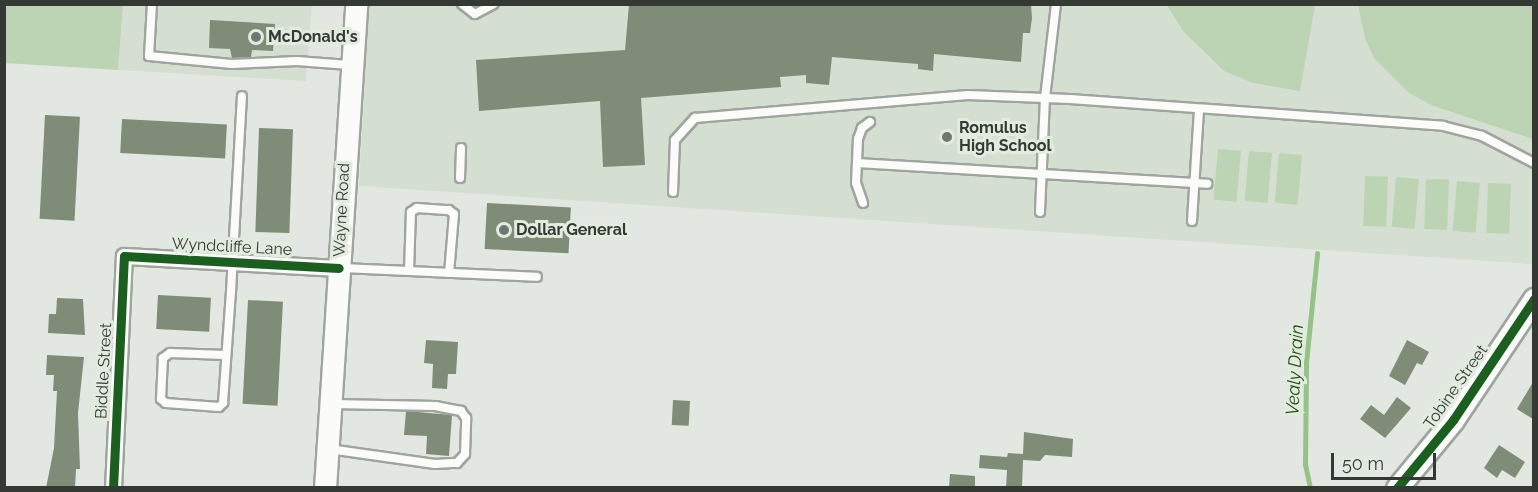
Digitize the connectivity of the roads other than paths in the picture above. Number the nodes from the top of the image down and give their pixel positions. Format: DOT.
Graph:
graph roads {
  1 [pos="152,4"];
  2 [pos="356,4"];
  3 [pos="462,4"];
  4 [pos="494,4"];
  5 [pos="1056,4"];
  6 [pos="352,66"];
  7 [pos="242,96"];
  8 [pos="1045,98"];
  9 [pos="1199,109"];
  10 [pos="870,122"];
  11 [pos="461,148"];
  12 [pos="857,163"];
  13 [pos="1533,163"];
  14 [pos="1041,173"];
  15 [pos="460,178"];
  16 [pos="1195,183"];
  17 [pos="1207,184"];
  18 [pos="673,192"];
  19 [pos="863,202"];
  20 [pos="1040,212"];
  21 [pos="1192,221"];
  22 [pos="124,256"];
  23 [pos="232,262"];
  24 [pos="339,268"];
  25 [pos="409,272"];
  26 [pos="449,273"];
  27 [pos="537,277"];
  28 [pos="1533,299"];
  29 [pos="226,355"];
  30 [pos="330,404"];
  31 [pos="328,449"];
  32 [pos="113,488"];
  33 [pos="325,488"];
  34 [pos="1397,488"];
  1 -- 6 [label="lane"];
  2 -- 6 [label="main road, Wayne Road"];
  3 -- 4 [label="lane"];
  5 -- 8 [label="lane"];
  6 -- 24 [label="main road, Wayne Road"];
  7 -- 23 [label="lane"];
  8 -- 9 [label="lane"];
  8 -- 14 [label="lane"];
  8 -- 18 [label="lane"];
  9 -- 13 [label="lane"];
  9 -- 16 [label="lane"];
  10 -- 12 [label="lane"];
  11 -- 15 [label="lane"];
  12 -- 14 [label="lane"];
  12 -- 19 [label="lane"];
  14 -- 16 [label="lane"];
  14 -- 20 [label="lane"];
  16 -- 17 [label="lane"];
  16 -- 21 [label="lane"];
  22 -- 23 [label="street, Wyndcliffe Lane"];
  22 -- 32 [label="street, Biddle Street"];
  23 -- 24 [label="street, Wyndcliffe Lane"];
  23 -- 29 [label="lane"];
  24 -- 25 [label="lane"];
  24 -- 30 [label="main road, Wayne Road"];
  25 -- 26 [label="lane"];
  25 -- 26 [label="lane"];
  26 -- 27 [label="lane"];
  28 -- 34 [label="main road, Tobine Street"];
  29 -- 29 [label="lane"];
  30 -- 31 [label="main road, Wayne Road"];
  30 -- 31 [label="lane"];
  31 -- 33 [label="main road, Wayne Road"];
}
